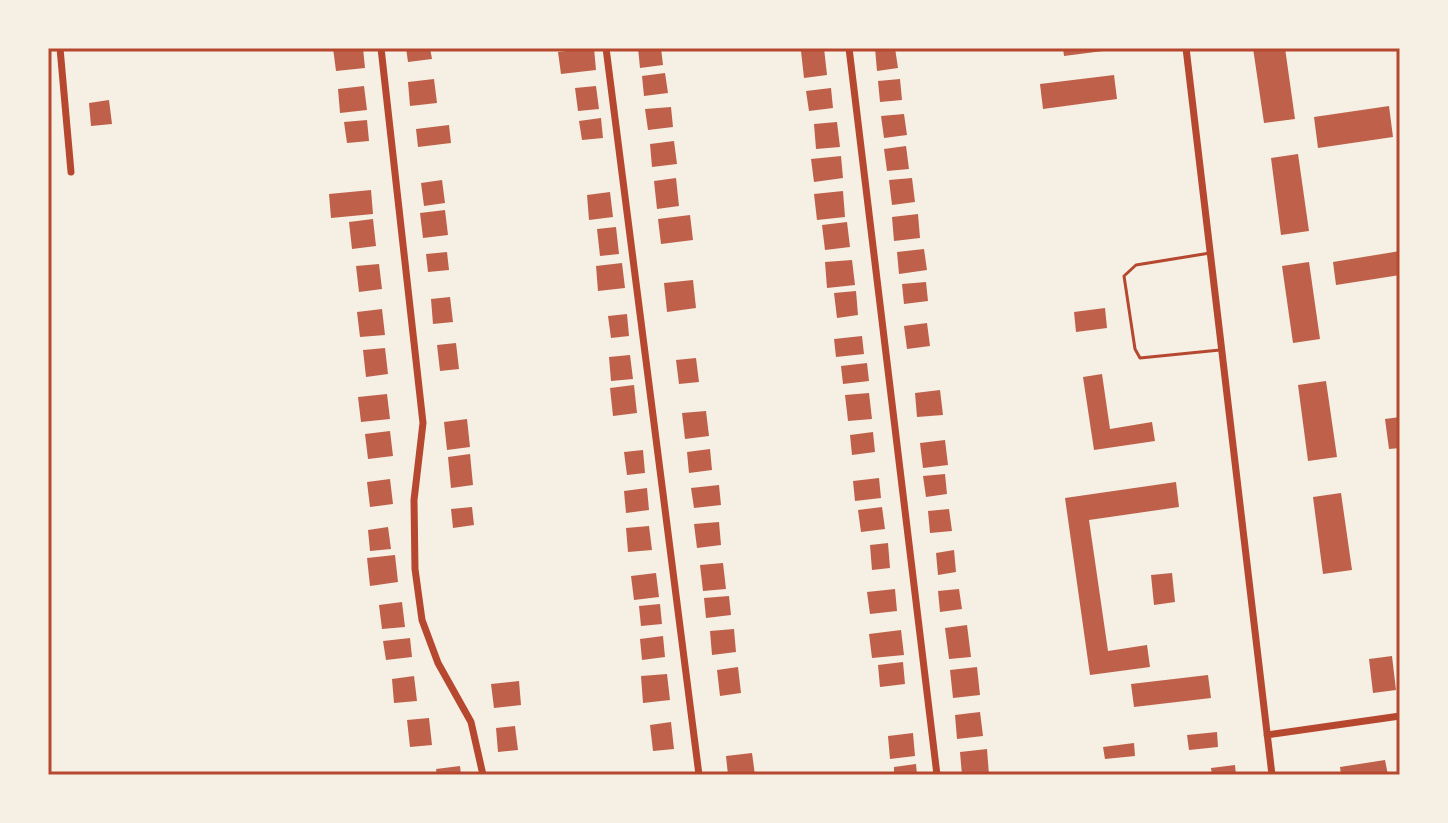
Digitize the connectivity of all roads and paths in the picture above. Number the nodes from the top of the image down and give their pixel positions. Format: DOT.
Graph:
graph roads {
  1 [pos="60,48"];
  2 [pos="381,48"];
  3 [pos="606,48"];
  4 [pos="849,48"];
  5 [pos="1186,48"];
  6 [pos="71,172"];
  7 [pos="1210,253"];
  8 [pos="1222,350"];
  9 [pos="1400,716"];
  10 [pos="1267,735"];
  11 [pos="483,775"];
  12 [pos="699,775"];
  13 [pos="937,775"];
  14 [pos="1272,775"];
  1 -- 6 [label="street"];
  2 -- 11 [label="street"];
  3 -- 12 [label="street"];
  4 -- 13 [label="street"];
  5 -- 7 [label="street"];
  7 -- 8 [label="street"];
  7 -- 8 [label="lane"];
  8 -- 10 [label="street"];
  9 -- 10 [label="street"];
  10 -- 14 [label="street"];
}
